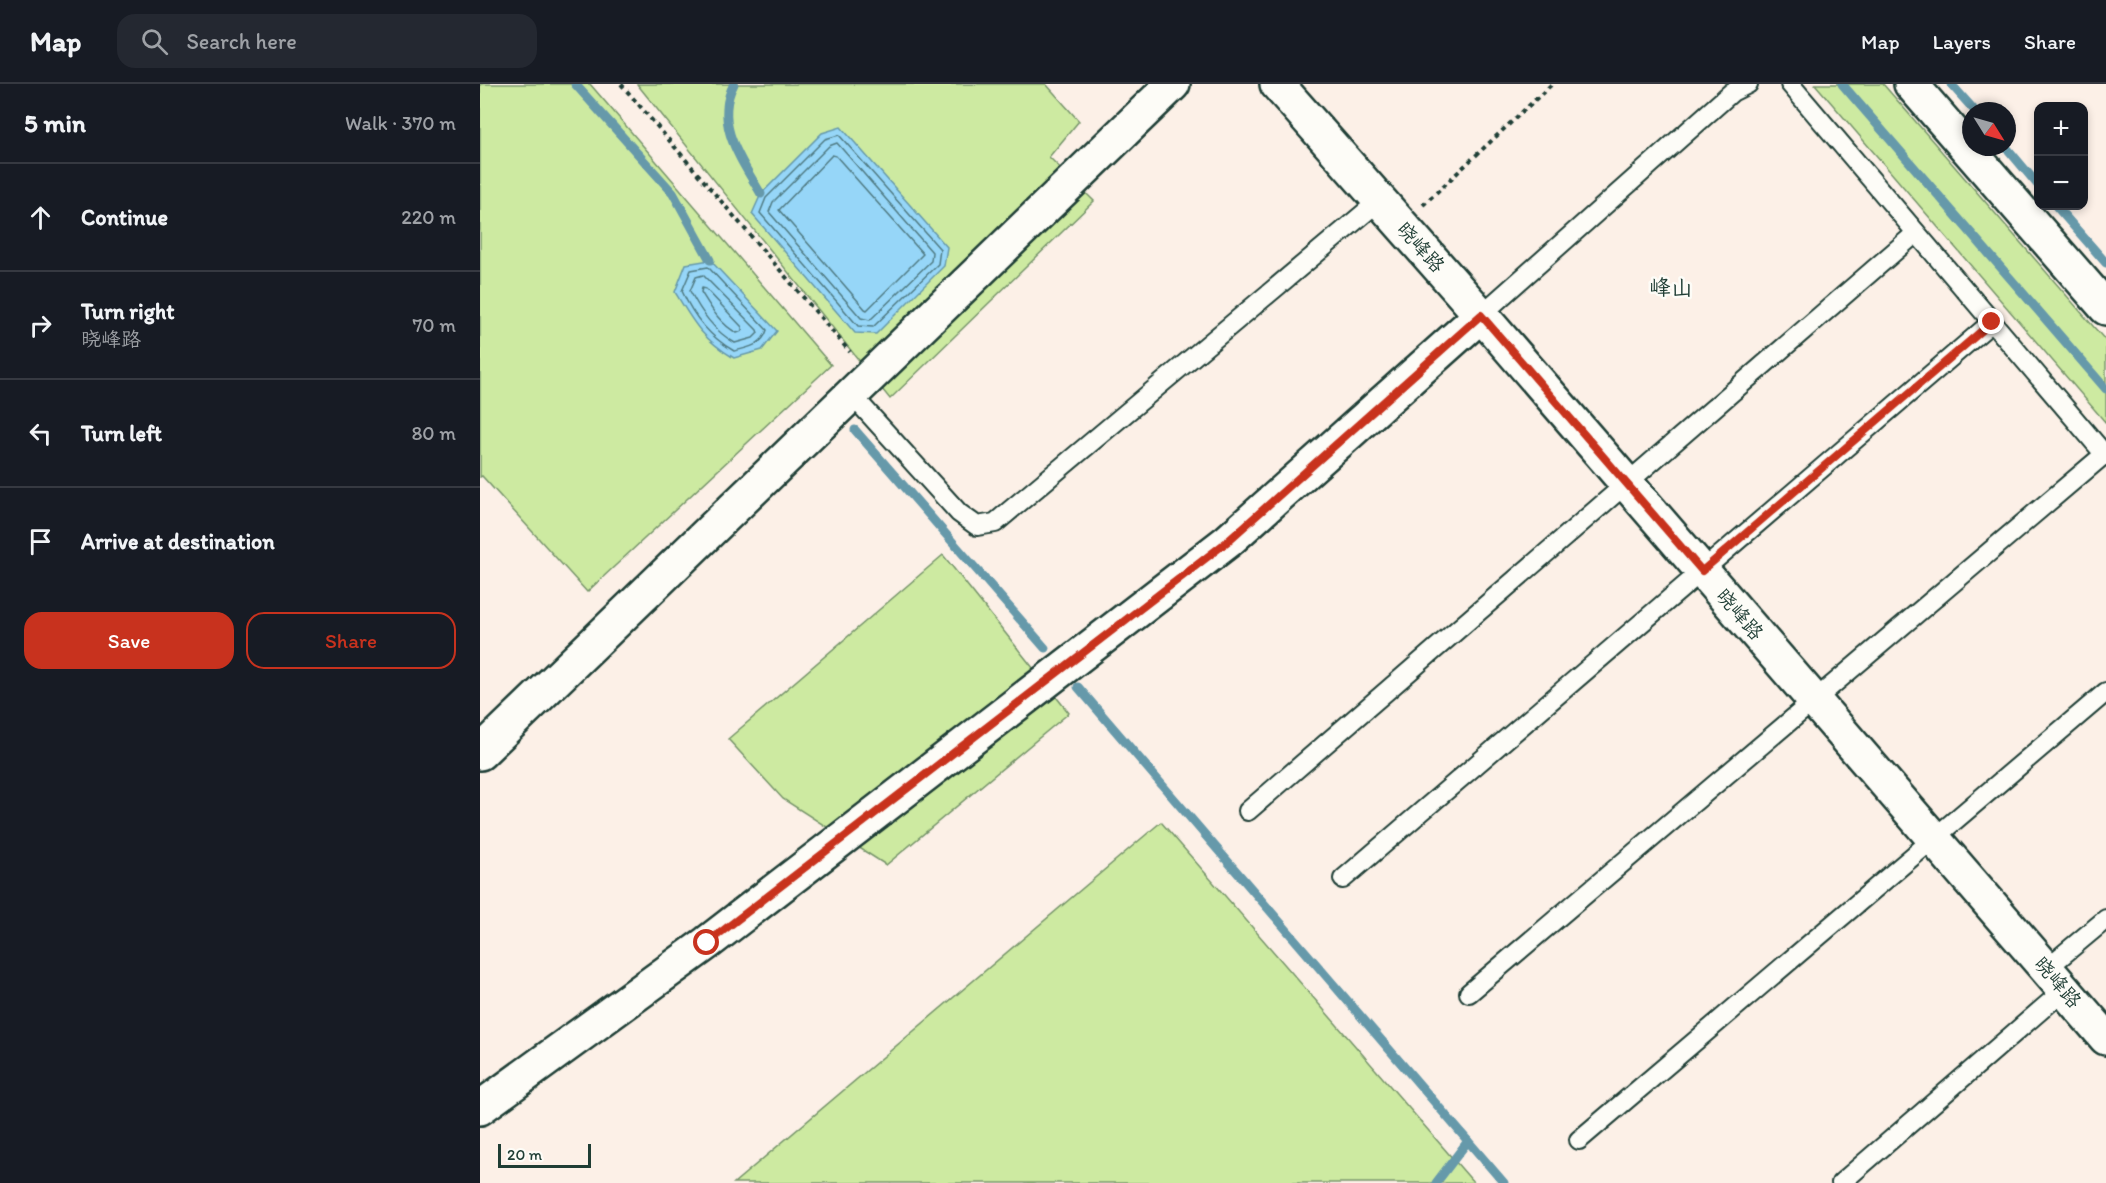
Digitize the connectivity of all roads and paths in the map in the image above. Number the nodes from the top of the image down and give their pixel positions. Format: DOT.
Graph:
graph roads {
  1 [pos="621,84"];
  2 [pos="1173,84"];
  3 [pos="1277,84"];
  4 [pos="1552,84"];
  5 [pos="1748,84"];
  6 [pos="1790,84"];
  7 [pos="1911,84"];
  8 [pos="1380,200"];
  9 [pos="1402,225"];
  10 [pos="1916,233"];
  11 [pos="2106,308"];
  12 [pos="1481,315"];
  13 [pos="1992,322"];
  14 [pos="861,385"];
  15 [pos="2105,454"];
  16 [pos="1627,484"];
  17 [pos="1702,571"];
  18 [pos="2106,692"];
  19 [pos="1814,700"];
  20 [pos="480,753"];
  21 [pos="1248,811"];
  22 [pos="1934,839"];
  23 [pos="1343,879"];
  24 [pos="2106,919"];
  25 [pos="2055,980"];
  26 [pos="1469,993"];
  27 [pos="2106,1038"];
  28 [pos="480,1108"];
  29 [pos="1579,1140"];
  30 [pos="1840,1183"];
  1 -- 14 [label="path"];
  2 -- 14 [label="street"];
  3 -- 8 [label="street, 晓峰路"];
  4 -- 9 [label="path"];
  5 -- 12 [label="lane"];
  6 -- 10 [label="lane"];
  7 -- 11 [label="street"];
  8 -- 9 [label="street, 晓峰路"];
  8 -- 14 [label="lane"];
  9 -- 12 [label="street, 晓峰路"];
  10 -- 13 [label="lane"];
  10 -- 16 [label="lane"];
  12 -- 16 [label="street, 晓峰路"];
  12 -- 28 [label="street"];
  13 -- 15 [label="lane"];
  13 -- 17 [label="lane"];
  14 -- 20 [label="street"];
  15 -- 19 [label="lane"];
  16 -- 17 [label="street, 晓峰路"];
  16 -- 21 [label="lane"];
  17 -- 19 [label="street, 晓峰路"];
  17 -- 23 [label="lane"];
  18 -- 22 [label="lane"];
  19 -- 22 [label="street, 晓峰路"];
  19 -- 26 [label="lane"];
  22 -- 25 [label="street, 晓峰路"];
  22 -- 29 [label="lane"];
  24 -- 25 [label="lane"];
  25 -- 27 [label="street, 晓峰路"];
  25 -- 30 [label="lane"];
}
